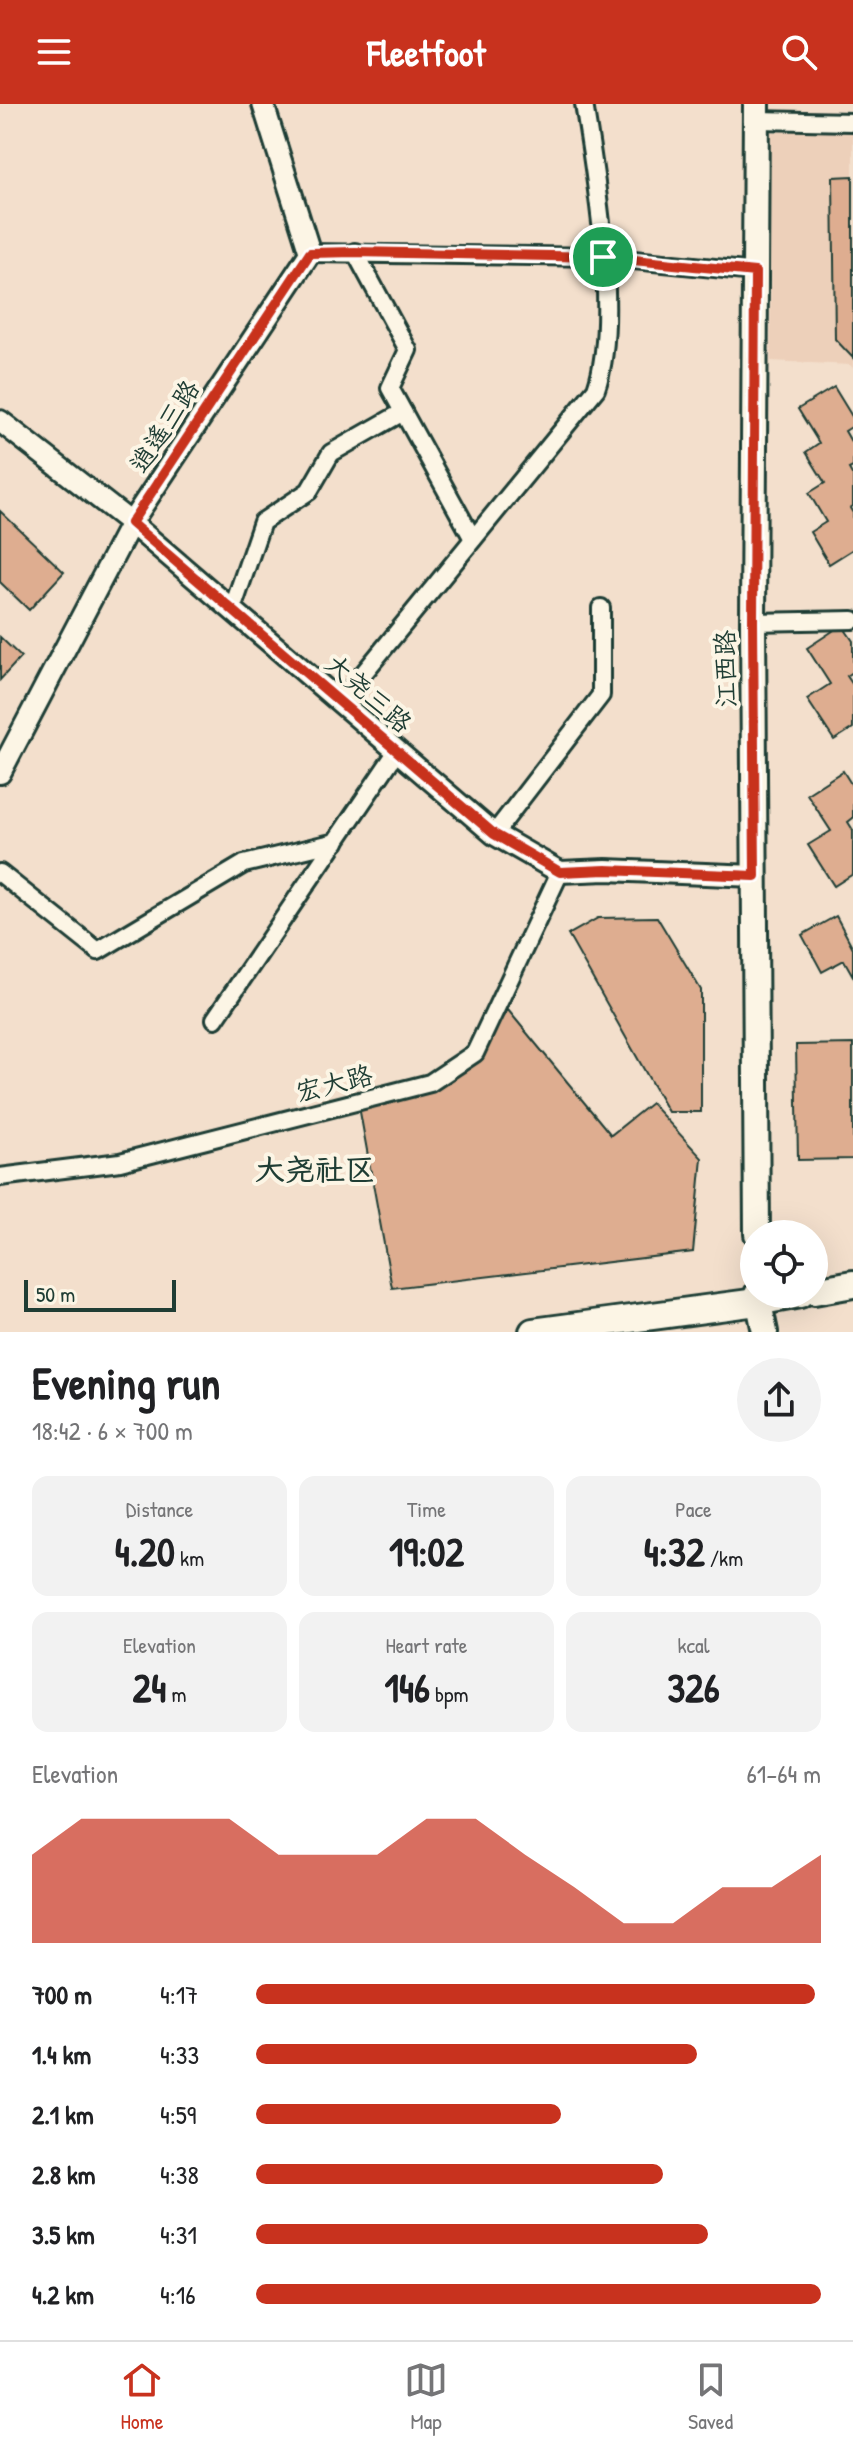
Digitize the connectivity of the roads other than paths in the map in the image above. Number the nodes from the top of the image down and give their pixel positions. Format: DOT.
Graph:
graph roads {
  1 [pos="263,104"];
  2 [pos="584,104"];
  3 [pos="756,112"];
  4 [pos="853,122"];
  5 [pos="355,252"];
  6 [pos="310,253"];
  7 [pos="603,257"];
  8 [pos="755,272"];
  9 [pos="403,412"];
  10 [pos="0,421"];
  11 [pos="131,523"];
  12 [pos="473,539"];
  13 [pos="601,608"];
  14 [pos="232,610"];
  15 [pos="853,620"];
  16 [pos="753,622"];
  17 [pos="340,702"];
  18 [pos="397,751"];
  19 [pos="0,773"];
  20 [pos="494,834"];
  21 [pos="336,842"];
  22 [pos="560,872"];
  23 [pos="0,873"];
  24 [pos="755,876"];
  25 [pos="215,1019"];
  26 [pos="0,1177"];
  27 [pos="757,1220"];
  28 [pos="853,1284"];
  29 [pos="828,1288"];
  30 [pos="740,1301"];
  31 [pos="759,1308"];
  32 [pos="533,1332"];
  33 [pos="765,1332"];
  1 -- 6 [label="street"];
  2 -- 7 [label="street"];
  3 -- 4 [label="street"];
  3 -- 8 [label="main road, 江西路"];
  5 -- 6 [label="street"];
  5 -- 7 [label="street"];
  5 -- 9 [label="street"];
  6 -- 11 [label="street, 逍遥三路"];
  7 -- 8 [label="street"];
  7 -- 12 [label="street"];
  8 -- 16 [label="main road, 江西路"];
  9 -- 12 [label="street"];
  9 -- 14 [label="street"];
  10 -- 11 [label="street, 大尧三路"];
  11 -- 14 [label="street, 大尧三路"];
  11 -- 19 [label="street, 逍遥三路"];
  12 -- 17 [label="street"];
  13 -- 20 [label="street"];
  14 -- 17 [label="street, 大尧三路"];
  15 -- 16 [label="street"];
  16 -- 24 [label="main road, 江西路"];
  17 -- 18 [label="street, 大尧三路"];
  18 -- 20 [label="street, 大尧三路"];
  18 -- 21 [label="street"];
  20 -- 22 [label="street, 大尧三路"];
  21 -- 23 [label="street"];
  21 -- 25 [label="street"];
  22 -- 24 [label="street"];
  22 -- 26 [label="street, 宏大路"];
  24 -- 27 [label="main road, 江西路"];
  28 -- 29 [label="main road"];
  30 -- 32 [label="main road"];
  31 -- 33 [label="main road"];
}
